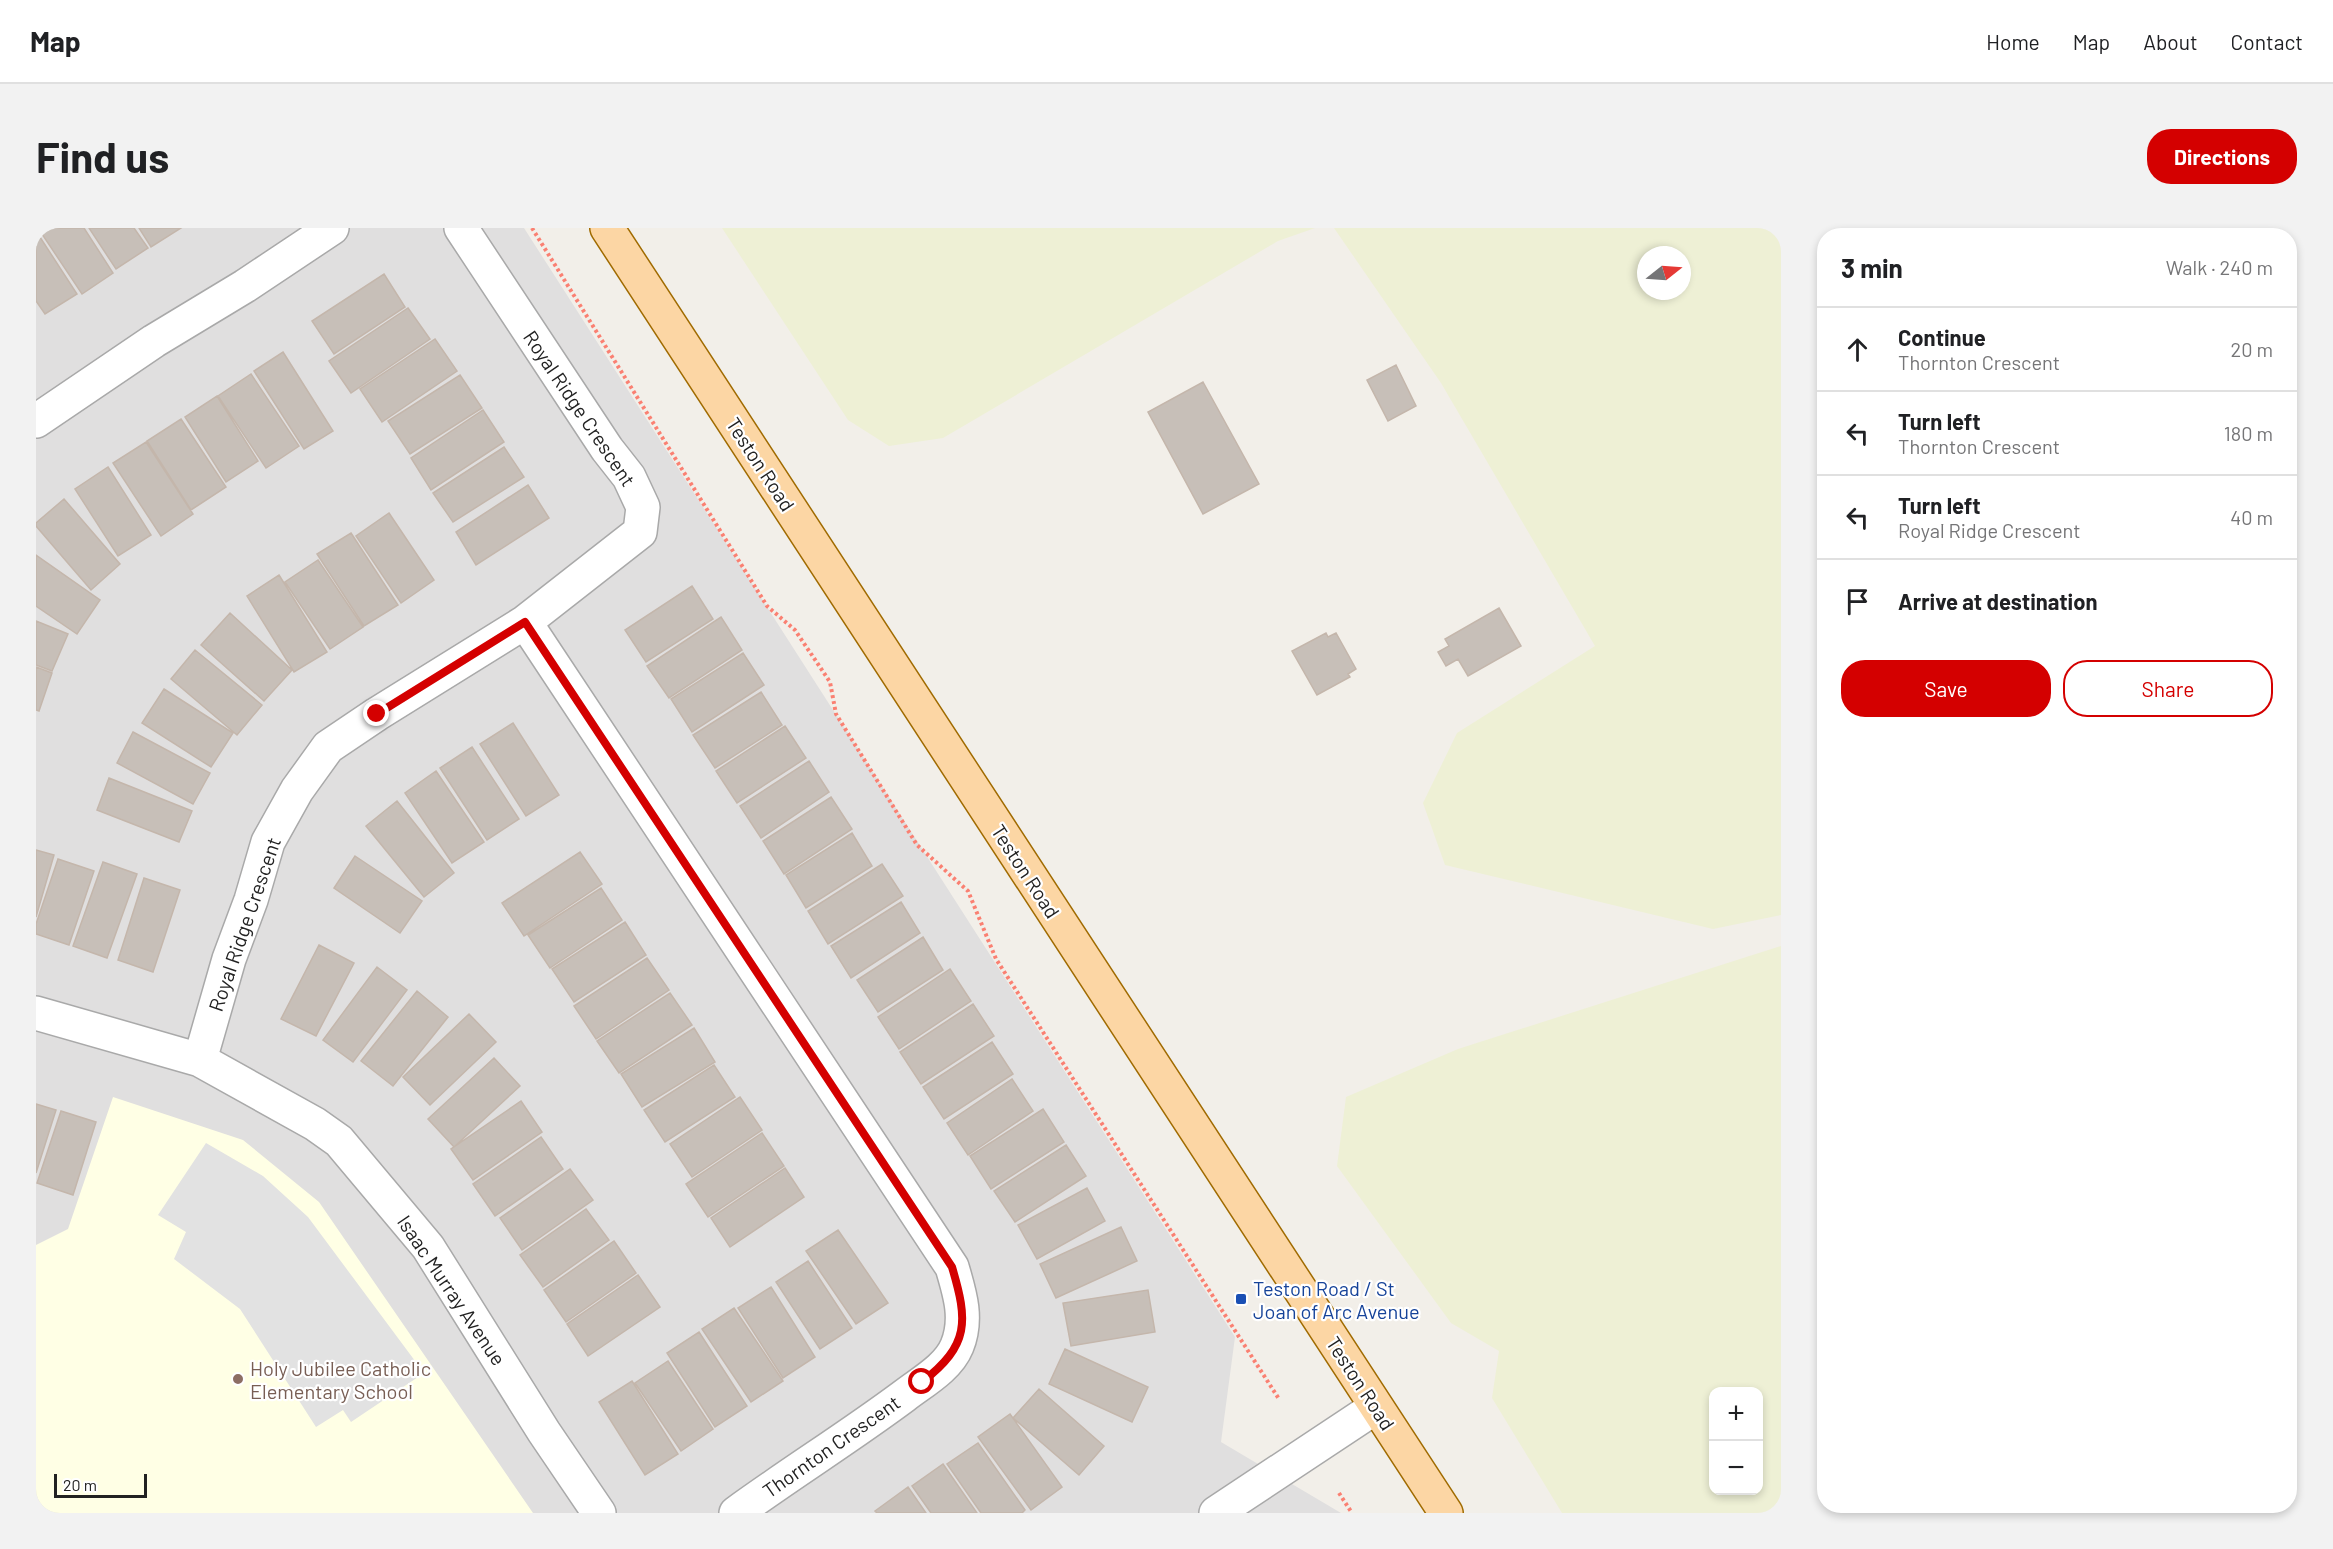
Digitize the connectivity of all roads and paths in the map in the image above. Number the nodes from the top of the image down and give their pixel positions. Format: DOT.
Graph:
graph roads {
  1 [pos="332,228"];
  2 [pos="461,228"];
  3 [pos="532,228"];
  4 [pos="607,228"];
  5 [pos="36,421"];
  6 [pos="525,622"];
  7 [pos="36,1013"];
  8 [pos="200,1060"];
  9 [pos="1279,1399"];
  10 [pos="1376,1407"];
  11 [pos="1339,1493"];
  12 [pos="599,1513"];
  13 [pos="736,1513"];
  14 [pos="1216,1513"];
  15 [pos="1352,1513"];
  16 [pos="1446,1513"];
  1 -- 5 [label="street"];
  2 -- 6 [label="street, Royal Ridge Crescent"];
  3 -- 9 [label="path"];
  4 -- 10 [label="main road, Teston Road"];
  6 -- 8 [label="street, Royal Ridge Crescent"];
  6 -- 13 [label="street, Thornton Crescent"];
  7 -- 8 [label="street, Isaac Murray Avenue"];
  8 -- 12 [label="street, Isaac Murray Avenue"];
  10 -- 14 [label="street"];
  10 -- 16 [label="main road, Teston Road"];
  11 -- 15 [label="path"];
}
